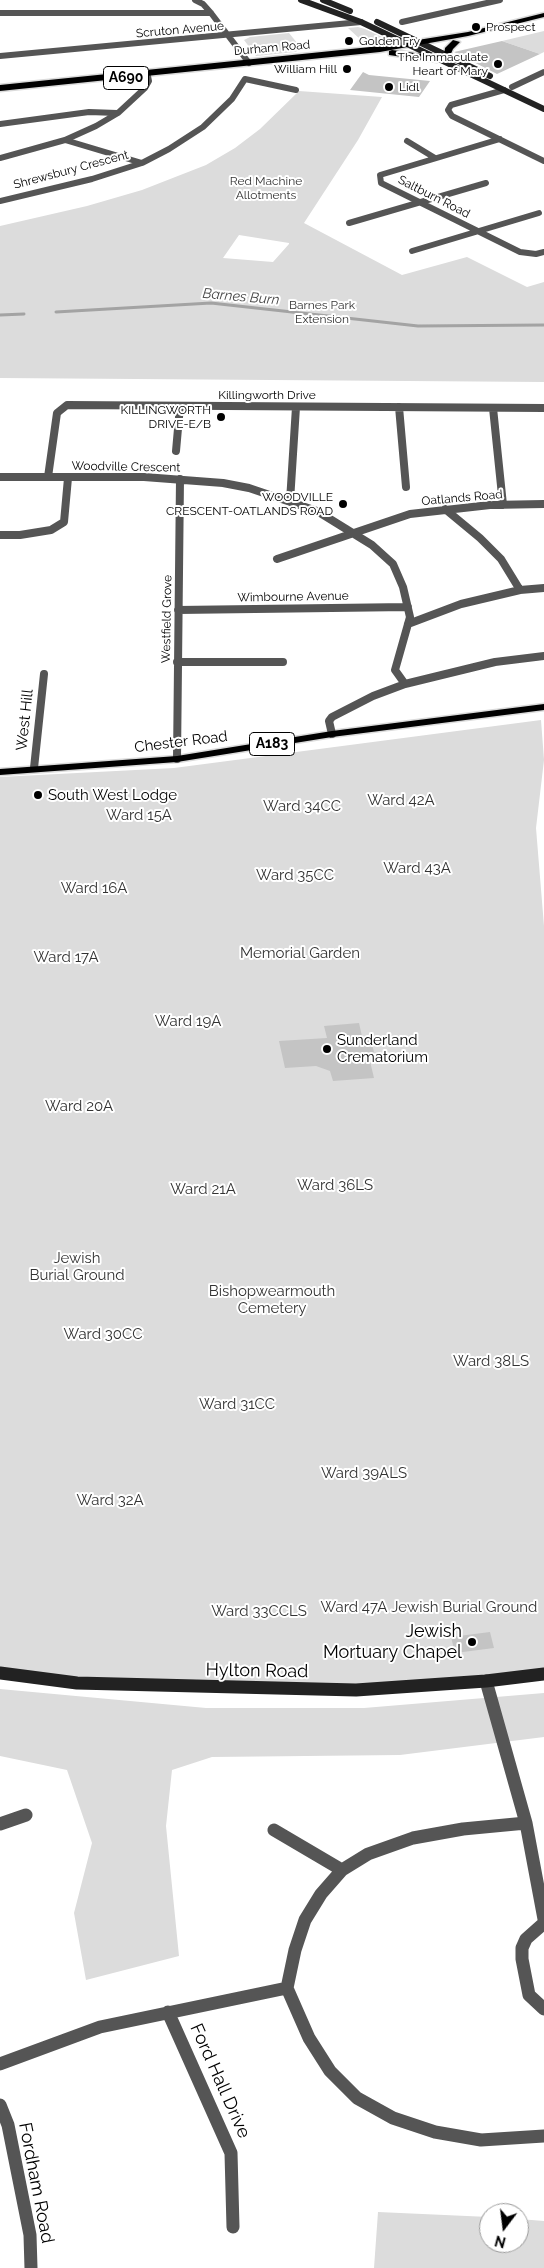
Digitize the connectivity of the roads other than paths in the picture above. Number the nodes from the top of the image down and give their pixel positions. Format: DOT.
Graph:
graph roads {
  1 [pos="196,0"];
  2 [pos="301,0"];
  3 [pos="323,0"];
  4 [pos="500,0"];
  5 [pos="0,13"];
  6 [pos="211,13"];
  7 [pos="544,15"];
  8 [pos="361,22"];
  9 [pos="402,22"];
  10 [pos="544,24"];
  11 [pos="229,35"];
  12 [pos="406,35"];
  13 [pos="394,38"];
  14 [pos="447,38"];
  15 [pos="456,42"];
  16 [pos="408,45"];
  17 [pos="420,46"];
  18 [pos="431,47"];
  19 [pos="380,49"];
  20 [pos="390,53"];
  21 [pos="447,54"];
  22 [pos="0,56"];
  23 [pos="437,59"];
  24 [pos="251,65"];
  25 [pos="544,72"];
  26 [pos="148,76"];
  27 [pos="512,87"];
  28 [pos="0,88"];
  29 [pos="296,90"];
  30 [pos="504,90"];
  31 [pos="0,92"];
  32 [pos="544,102"];
  33 [pos="544,109"];
  34 [pos="118,112"];
  35 [pos="0,124"];
  36 [pos="500,139"];
  37 [pos="65,140"];
  38 [pos="407,142"];
  39 [pos="0,158"];
  40 [pos="435,158"];
  41 [pos="544,161"];
  42 [pos="142,162"];
  43 [pos="486,183"];
  44 [pos="0,201"];
  45 [pos="421,203"];
  46 [pos="539,213"];
  47 [pos="350,223"];
  48 [pos="477,231"];
  49 [pos="412,251"];
  50 [pos="544,252"];
  51 [pos="180,406"];
  52 [pos="296,406"];
  53 [pos="398,407"];
  54 [pos="493,408"];
  55 [pos="544,408"];
  56 [pos="176,451"];
  57 [pos="48,477"];
  58 [pos="0,478"];
  59 [pos="68,478"];
  60 [pos="180,479"];
  61 [pos="406,487"];
  62 [pos="290,501"];
  63 [pos="504,504"];
  64 [pos="544,504"];
  65 [pos="445,508"];
  66 [pos="355,534"];
  67 [pos="0,535"];
  68 [pos="277,559"];
  69 [pos="544,588"];
  70 [pos="520,590"];
  71 [pos="408,607"];
  72 [pos="178,610"];
  73 [pos="408,624"];
  74 [pos="544,656"];
  75 [pos="177,662"];
  76 [pos="283,662"];
  77 [pos="44,674"];
  78 [pos="405,684"];
  79 [pos="544,707"];
  80 [pos="332,734"];
  81 [pos="177,759"];
  82 [pos="34,768"];
  83 [pos="0,772"];
  84 [pos="0,1673"];
  85 [pos="544,1674"];
  86 [pos="486,1681"];
  87 [pos="26,1815"];
  88 [pos="0,1824"];
  89 [pos="526,1824"];
  90 [pos="274,1830"];
  91 [pos="342,1870"];
  92 [pos="544,1921"];
  93 [pos="288,1988"];
  94 [pos="544,2009"];
  95 [pos="168,2012"];
  96 [pos="0,2064"];
  97 [pos="0,2105"];
  98 [pos="544,2136"];
  99 [pos="233,2227"];
  100 [pos="31,2268"];
  1 -- 6 [label="street"];
  2 -- 8 [label="main road"];
  3 -- 12 [label="main road"];
  4 -- 9 [label="street"];
  5 -- 6 [label="street"];
  6 -- 11 [label="street"];
  7 -- 14 [label="highway, Durham Road / A690"];
  8 -- 11 [label="street, Scruton Avenue"];
  8 -- 13 [label="main road"];
  10 -- 15 [label="highway, Durham Road / A690"];
  11 -- 22 [label="street, Scruton Avenue"];
  11 -- 24 [label="street"];
  12 -- 14 [label="highway"];
  12 -- 17 [label="main road"];
  13 -- 16 [label="main road"];
  13 -- 19 [label="highway"];
  14 -- 17 [label="highway, Durham Road / A690"];
  15 -- 18 [label="highway, Durham Road / A690"];
  15 -- 21 [label="highway"];
  16 -- 17 [label="highway, Durham Road / A690"];
  16 -- 19 [label="highway, Durham Road / A690"];
  17 -- 18 [label="highway, Durham Road / A690"];
  17 -- 20 [label="highway, Durham Road / A690"];
  17 -- 23 [label="main road"];
  18 -- 21 [label="main road"];
  19 -- 24 [label="highway, Durham Road / A690"];
  20 -- 23 [label="highway"];
  20 -- 24 [label="highway, Durham Road / A690"];
  21 -- 27 [label="main road"];
  23 -- 30 [label="main road"];
  24 -- 26 [label="highway, Durham Road / A690"];
  24 -- 28 [label="highway, Durham Road / A690"];
  25 -- 27 [label="street"];
  26 -- 31 [label="highway, Durham Road / A690"];
  26 -- 34 [label="street"];
  27 -- 32 [label="main road"];
  29 -- 42 [label="street, Shrewsbury Crescent"];
  30 -- 33 [label="main road"];
  30 -- 36 [label="street"];
  34 -- 35 [label="street"];
  34 -- 37 [label="street"];
  36 -- 40 [label="street, Saltburn Road"];
  36 -- 41 [label="street"];
  37 -- 39 [label="street"];
  37 -- 42 [label="street"];
  38 -- 40 [label="street"];
  40 -- 45 [label="street, Saltburn Road"];
  42 -- 44 [label="street, Shrewsbury Crescent"];
  43 -- 45 [label="street"];
  45 -- 47 [label="street"];
  45 -- 48 [label="street, Saltburn Road"];
  46 -- 48 [label="street"];
  48 -- 49 [label="street"];
  48 -- 50 [label="street, Saltburn Road"];
  51 -- 52 [label="street, Killingworth Drive"];
  51 -- 56 [label="street"];
  51 -- 57 [label="street, Killingworth Drive"];
  52 -- 53 [label="street, Killingworth Drive"];
  52 -- 62 [label="street"];
  53 -- 54 [label="street, Killingworth Drive"];
  53 -- 61 [label="street"];
  54 -- 55 [label="street, Killingworth Drive"];
  54 -- 63 [label="street"];
  57 -- 58 [label="street, Woodville Crescent"];
  57 -- 59 [label="street, Woodville Crescent"];
  59 -- 60 [label="street, Woodville Crescent"];
  59 -- 67 [label="street"];
  60 -- 62 [label="street, Woodville Crescent"];
  60 -- 72 [label="street, Westfield Grove"];
  62 -- 66 [label="street, Woodville Crescent"];
  63 -- 64 [label="street, Oatlands Road"];
  63 -- 65 [label="street, Oatlands Road"];
  65 -- 66 [label="street, Oatlands Road"];
  65 -- 70 [label="street"];
  66 -- 68 [label="street, Oatlands Road"];
  66 -- 71 [label="street, Woodville Crescent"];
  69 -- 70 [label="street"];
  70 -- 73 [label="street"];
  71 -- 72 [label="street, Wimbourne Avenue"];
  71 -- 73 [label="street, Woodville Crescent"];
  72 -- 75 [label="street, Westfield Grove"];
  73 -- 78 [label="street, Woodville Crescent"];
  74 -- 78 [label="street"];
  75 -- 76 [label="street"];
  75 -- 81 [label="street, Westfield Grove"];
  77 -- 82 [label="street, West Hill"];
  78 -- 80 [label="street"];
  79 -- 80 [label="main road, Chester Road / A183"];
  80 -- 81 [label="main road, Chester Road / A183"];
  81 -- 82 [label="main road, Chester Road / A183"];
  82 -- 83 [label="main road, Chester Road / A183"];
  84 -- 86 [label="main road, Hylton Road"];
  85 -- 86 [label="main road, Hylton Road"];
  86 -- 89 [label="street"];
  87 -- 88 [label="street"];
  89 -- 91 [label="street"];
  89 -- 92 [label="street"];
  90 -- 91 [label="street"];
  91 -- 93 [label="street"];
  92 -- 94 [label="street"];
  93 -- 95 [label="street"];
  93 -- 98 [label="street"];
  95 -- 96 [label="street"];
  95 -- 99 [label="street, Ford Hall Drive"];
  97 -- 100 [label="street, Fordham Road"];
}
